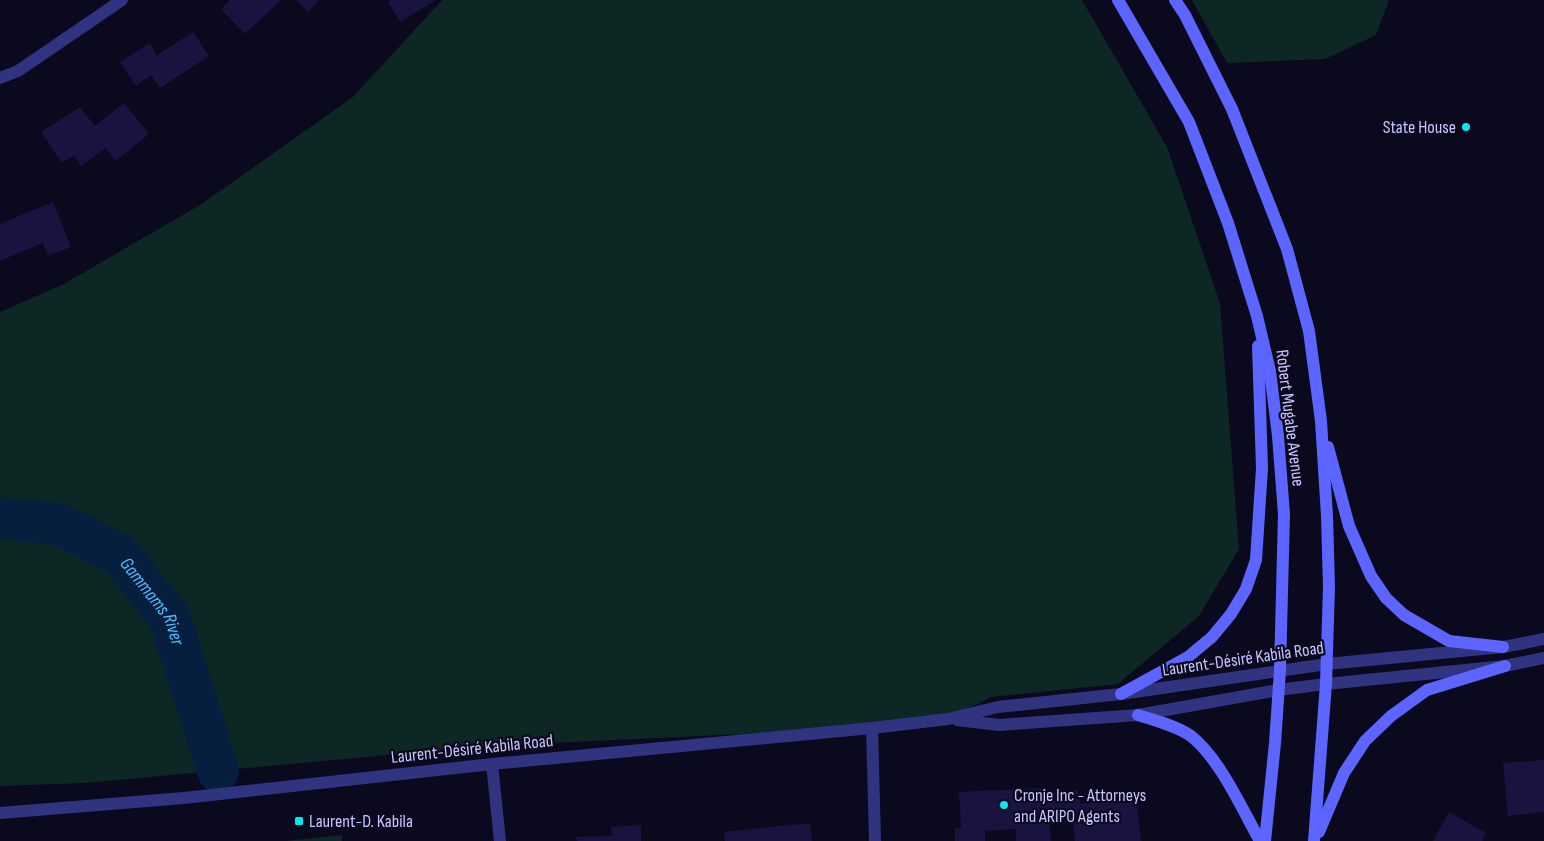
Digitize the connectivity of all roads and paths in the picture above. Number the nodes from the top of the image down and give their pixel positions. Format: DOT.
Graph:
graph roads {
  1 [pos="122,0"];
  2 [pos="1118,0"];
  3 [pos="1175,0"];
  4 [pos="0,78"];
  5 [pos="1257,316"];
  6 [pos="1321,421"];
  7 [pos="1544,640"];
  8 [pos="1503,647"];
  9 [pos="1544,658"];
  10 [pos="1327,664"];
  11 [pos="1506,666"];
  12 [pos="1280,670"];
  13 [pos="1326,684"];
  14 [pos="1278,690"];
  15 [pos="1121,694"];
  16 [pos="1138,715"];
  17 [pos="948,719"];
  18 [pos="872,728"];
  19 [pos="492,764"];
  20 [pos="0,814"];
  21 [pos="500,841"];
  22 [pos="875,841"];
  23 [pos="1260,841"];
  24 [pos="1265,841"];
  25 [pos="1315,841"];
  1 -- 4 [label="street"];
  2 -- 5 [label="main road, Robert Mugabe Avenue"];
  3 -- 6 [label="main road, Robert Mugabe Avenue"];
  5 -- 12 [label="main road, Robert Mugabe Avenue"];
  5 -- 15 [label="main road"];
  6 -- 8 [label="main road"];
  6 -- 10 [label="main road, Robert Mugabe Avenue"];
  7 -- 8 [label="street, Laurent-Désiré Kabila Road"];
  8 -- 10 [label="street, Laurent-Désiré Kabila Road"];
  9 -- 11 [label="street, Laurent-Désiré Kabila Road"];
  10 -- 12 [label="street, Laurent-Désiré Kabila Road"];
  10 -- 13 [label="main road, Robert Mugabe Avenue"];
  11 -- 13 [label="street, Laurent-Désiré Kabila Road"];
  11 -- 25 [label="main road"];
  12 -- 14 [label="main road, Robert Mugabe Avenue"];
  12 -- 15 [label="street, Laurent-Désiré Kabila Road"];
  13 -- 14 [label="street, Laurent-Désiré Kabila Road"];
  13 -- 25 [label="main road, Robert Mugabe Avenue"];
  14 -- 16 [label="street, Laurent-Désiré Kabila Road"];
  14 -- 24 [label="main road, Robert Mugabe Avenue"];
  15 -- 17 [label="street, Laurent-Désiré Kabila Road"];
  16 -- 17 [label="street, Laurent-Désiré Kabila Road"];
  16 -- 23 [label="main road"];
  17 -- 18 [label="street, Laurent-Désiré Kabila Road"];
  18 -- 19 [label="street, Laurent-Désiré Kabila Road"];
  18 -- 22 [label="street"];
  19 -- 20 [label="street, Laurent-Désiré Kabila Road"];
  19 -- 21 [label="street"];
}
